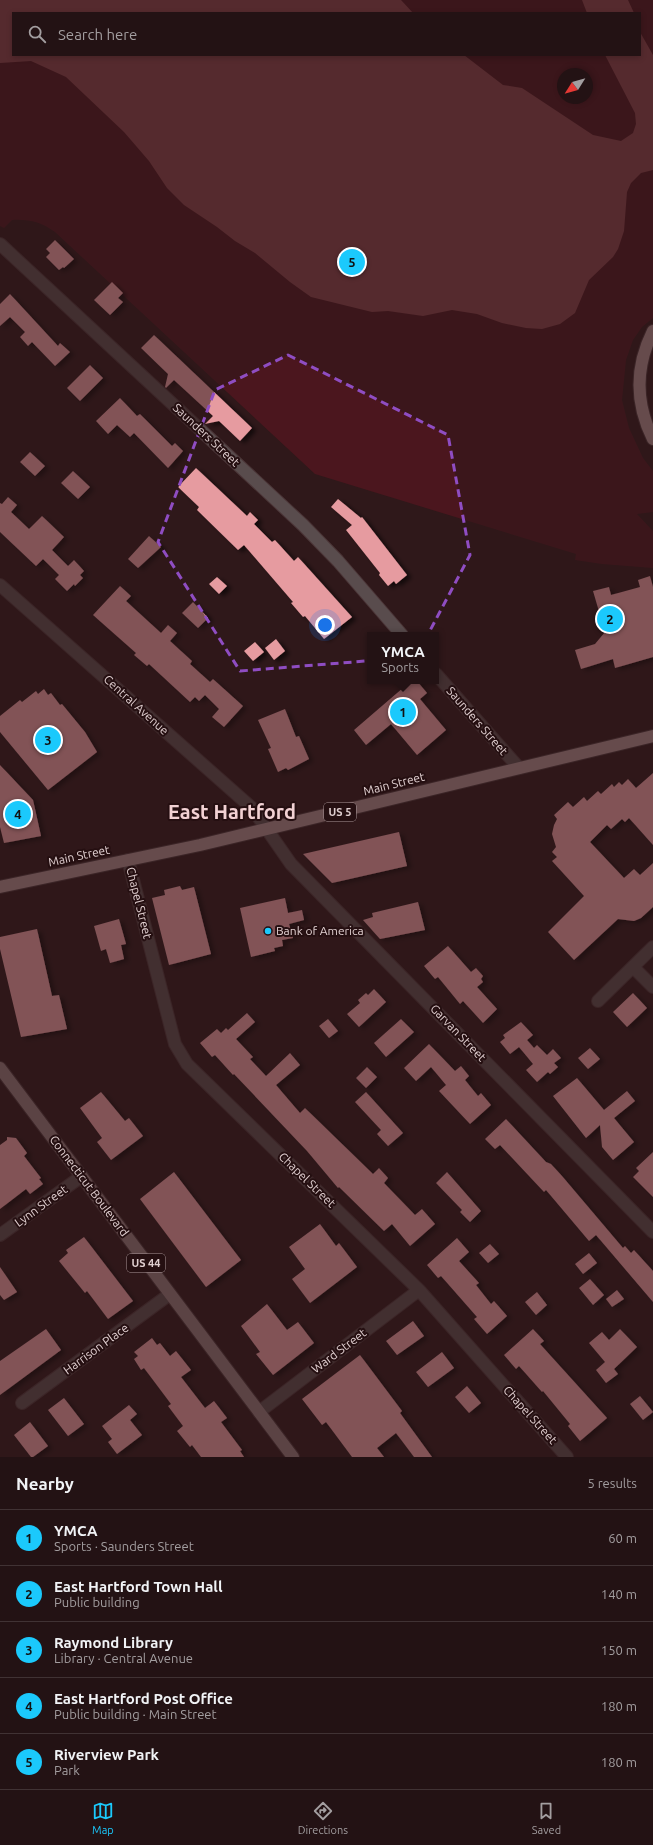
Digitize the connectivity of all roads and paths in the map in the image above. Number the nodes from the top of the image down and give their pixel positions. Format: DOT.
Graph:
graph roads {
  1 [pos="0,244"];
  2 [pos="653,331"];
  3 [pos="653,439"];
  4 [pos="0,585"];
  5 [pos="399,632"];
  6 [pos="439,677"];
  7 [pos="653,736"];
  8 [pos="519,768"];
  9 [pos="268,829"];
  10 [pos="128,860"];
  11 [pos="0,887"];
  12 [pos="653,947"];
  13 [pos="633,967"];
  14 [pos="653,987"];
  15 [pos="598,1001"];
  16 [pos="0,1068"];
  17 [pos="82,1176"];
  18 [pos="653,1232"];
  19 [pos="0,1235"];
  20 [pos="419,1290"];
  21 [pos="170,1294"];
  22 [pos="22,1403"];
  23 [pos="259,1412"];
  24 [pos="293,1457"];
  25 [pos="567,1457"];
  1 -- 5 [label="street, Saunders Street"];
  2 -- 3 [label="highway"];
  4 -- 9 [label="street, Central Avenue"];
  6 -- 8 [label="street, Saunders Street"];
  7 -- 8 [label="highway, Main Street / US 5"];
  8 -- 9 [label="highway, Main Street / US 5"];
  9 -- 10 [label="highway, Main Street / US 5"];
  9 -- 18 [label="street, Garvan Street"];
  10 -- 11 [label="highway, Main Street / US 5"];
  10 -- 20 [label="street, Chapel Street"];
  12 -- 13 [label="street"];
  13 -- 14 [label="street"];
  13 -- 15 [label="street"];
  16 -- 17 [label="main road, Connecticut Boulevard / US 44"];
  17 -- 19 [label="street, Lynn Street"];
  17 -- 21 [label="main road, Connecticut Boulevard / US 44"];
  20 -- 23 [label="street, Ward Street"];
  20 -- 25 [label="street, Chapel Street"];
  21 -- 22 [label="street, Harrison Place"];
  21 -- 23 [label="main road, Connecticut Boulevard / US 44"];
  23 -- 24 [label="main road, Connecticut Boulevard / US 44"];
}
